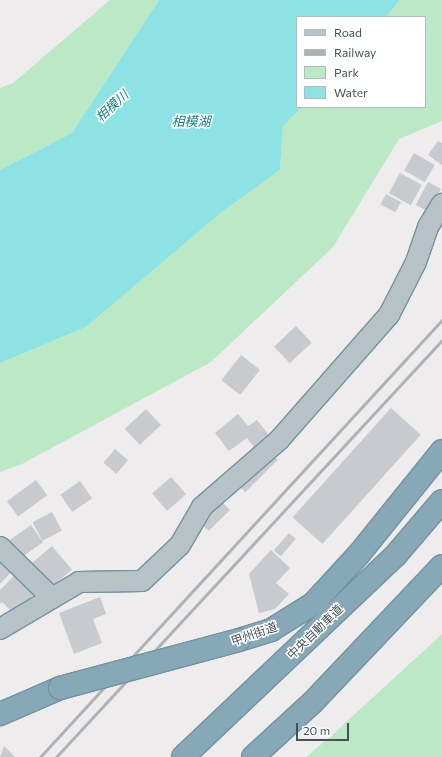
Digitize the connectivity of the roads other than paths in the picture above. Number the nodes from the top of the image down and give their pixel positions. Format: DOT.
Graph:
graph roads {
  1 [pos="442,204"];
  2 [pos="442,452"];
  3 [pos="442,501"];
  4 [pos="0,548"];
  5 [pos="442,566"];
  6 [pos="52,598"];
  7 [pos="0,629"];
  8 [pos="0,714"];
  9 [pos="183,757"];
  10 [pos="253,757"];
  1 -- 6 [label="street"];
  2 -- 8 [label="highway, 甲州街道, bridge"];
  3 -- 9 [label="highway, 中央自動車道"];
  4 -- 6 [label="street"];
  5 -- 10 [label="highway"];
  6 -- 7 [label="street"];
}
